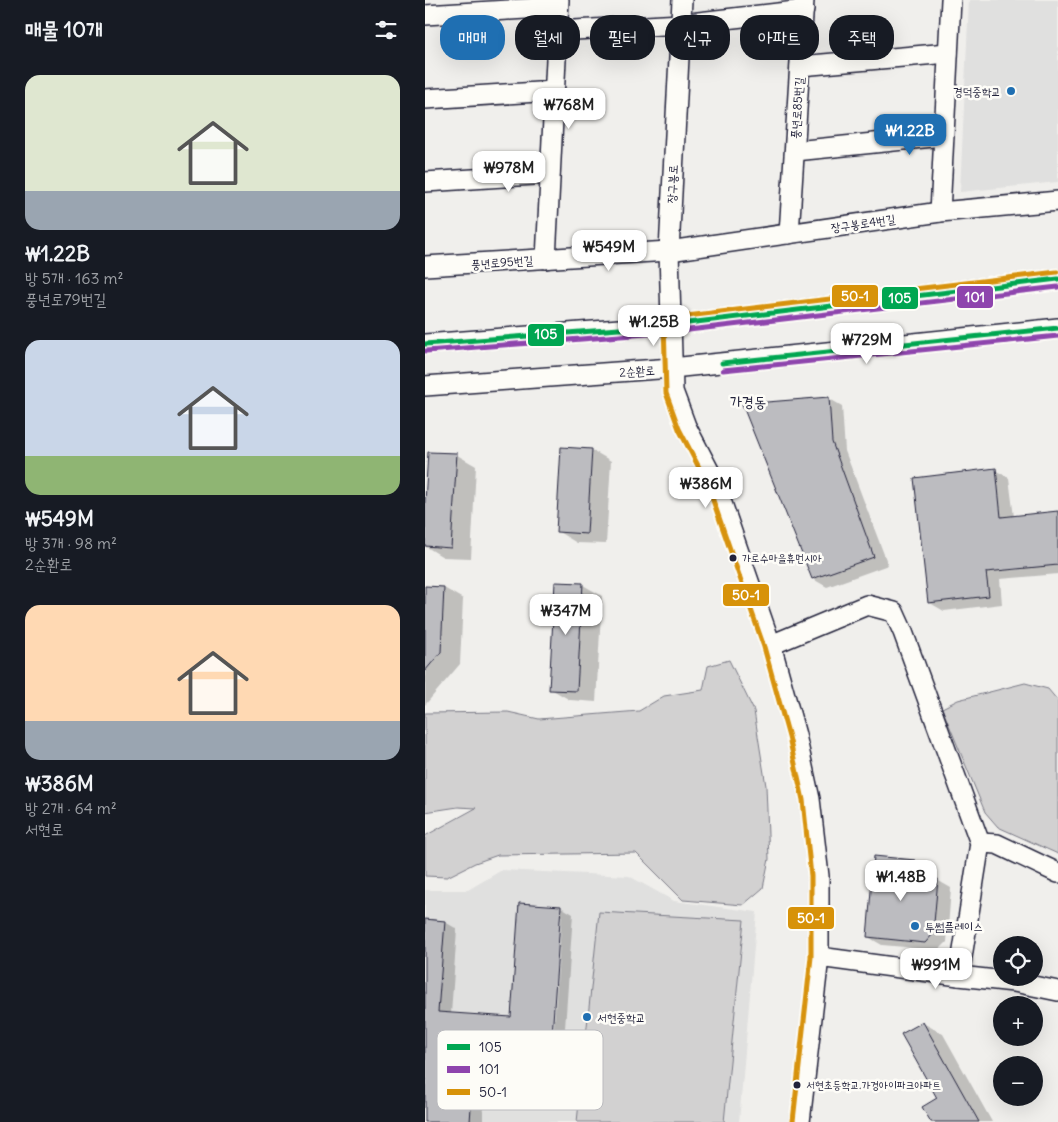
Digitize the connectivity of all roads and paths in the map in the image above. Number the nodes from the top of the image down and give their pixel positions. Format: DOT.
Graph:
graph roads {
  1 [pos="682,0"];
  2 [pos="951,0"];
  3 [pos="558,4"];
  4 [pos="804,5"];
  5 [pos="425,15"];
  6 [pos="681,15"];
  7 [pos="730,16"];
  8 [pos="665,25"];
  9 [pos="580,30"];
  10 [pos="948,53"];
  11 [pos="556,60"];
  12 [pos="679,60"];
  13 [pos="800,66"];
  14 [pos="554,91"];
  15 [pos="425,99"];
  16 [pos="943,136"];
  17 [pos="795,151"];
  18 [pos="550,174"];
  19 [pos="425,182"];
  20 [pos="1058,201"];
  21 [pos="939,212"];
  22 [pos="789,234"];
  23 [pos="669,251"];
  24 [pos="546,259"];
  25 [pos="425,266"];
  26 [pos="1058,279"];
  27 [pos="671,325"];
  28 [pos="1058,328"];
  29 [pos="425,344"];
  30 [pos="672,368"];
  31 [pos="425,386"];
  32 [pos="771,645"];
  33 [pos="980,843"];
  34 [pos="1058,873"];
  35 [pos="819,957"];
  36 [pos="959,976"];
  37 [pos="1058,991"];
  38 [pos="799,1122"];
  1 -- 6 [label="street, 장구봉로"];
  2 -- 10 [label="street"];
  3 -- 5 [label="street, 풍년로95번길"];
  4 -- 7 [label="street"];
  4 -- 13 [label="street, 풍년로85번길"];
  8 -- 9 [label="street"];
  10 -- 13 [label="street, 풍년로85번길"];
  10 -- 16 [label="street"];
  11 -- 14 [label="street, 풍년로95번길"];
  12 -- 23 [label="street, 장구봉로"];
  13 -- 17 [label="street, 풍년로85번길"];
  14 -- 15 [label="street"];
  14 -- 18 [label="street, 풍년로95번길"];
  16 -- 17 [label="street, 풍년로85번길"];
  16 -- 21 [label="street"];
  17 -- 22 [label="street, 풍년로85번길"];
  18 -- 19 [label="street"];
  18 -- 24 [label="street, 풍년로95번길"];
  20 -- 21 [label="street, 장구봉로4번길"];
  21 -- 22 [label="street, 장구봉로4번길"];
  22 -- 23 [label="street, 장구봉로4번길"];
  23 -- 24 [label="street, 장구봉로4번길"];
  23 -- 27 [label="street, 장구봉로"];
  24 -- 25 [label="street, 풍년로95번길"];
  26 -- 27 [label="street"];
  27 -- 29 [label="street"];
  27 -- 30 [label="street, 장구봉로"];
  28 -- 30 [label="street, 2순환로"];
  30 -- 31 [label="street, 2순환로"];
  30 -- 32 [label="street, 장구봉로"];
  32 -- 33 [label="street"];
  32 -- 35 [label="street, 장구봉로"];
  33 -- 34 [label="street"];
  33 -- 36 [label="street"];
  35 -- 36 [label="street"];
  35 -- 38 [label="street, 장구봉로"];
  36 -- 37 [label="street"];
}
